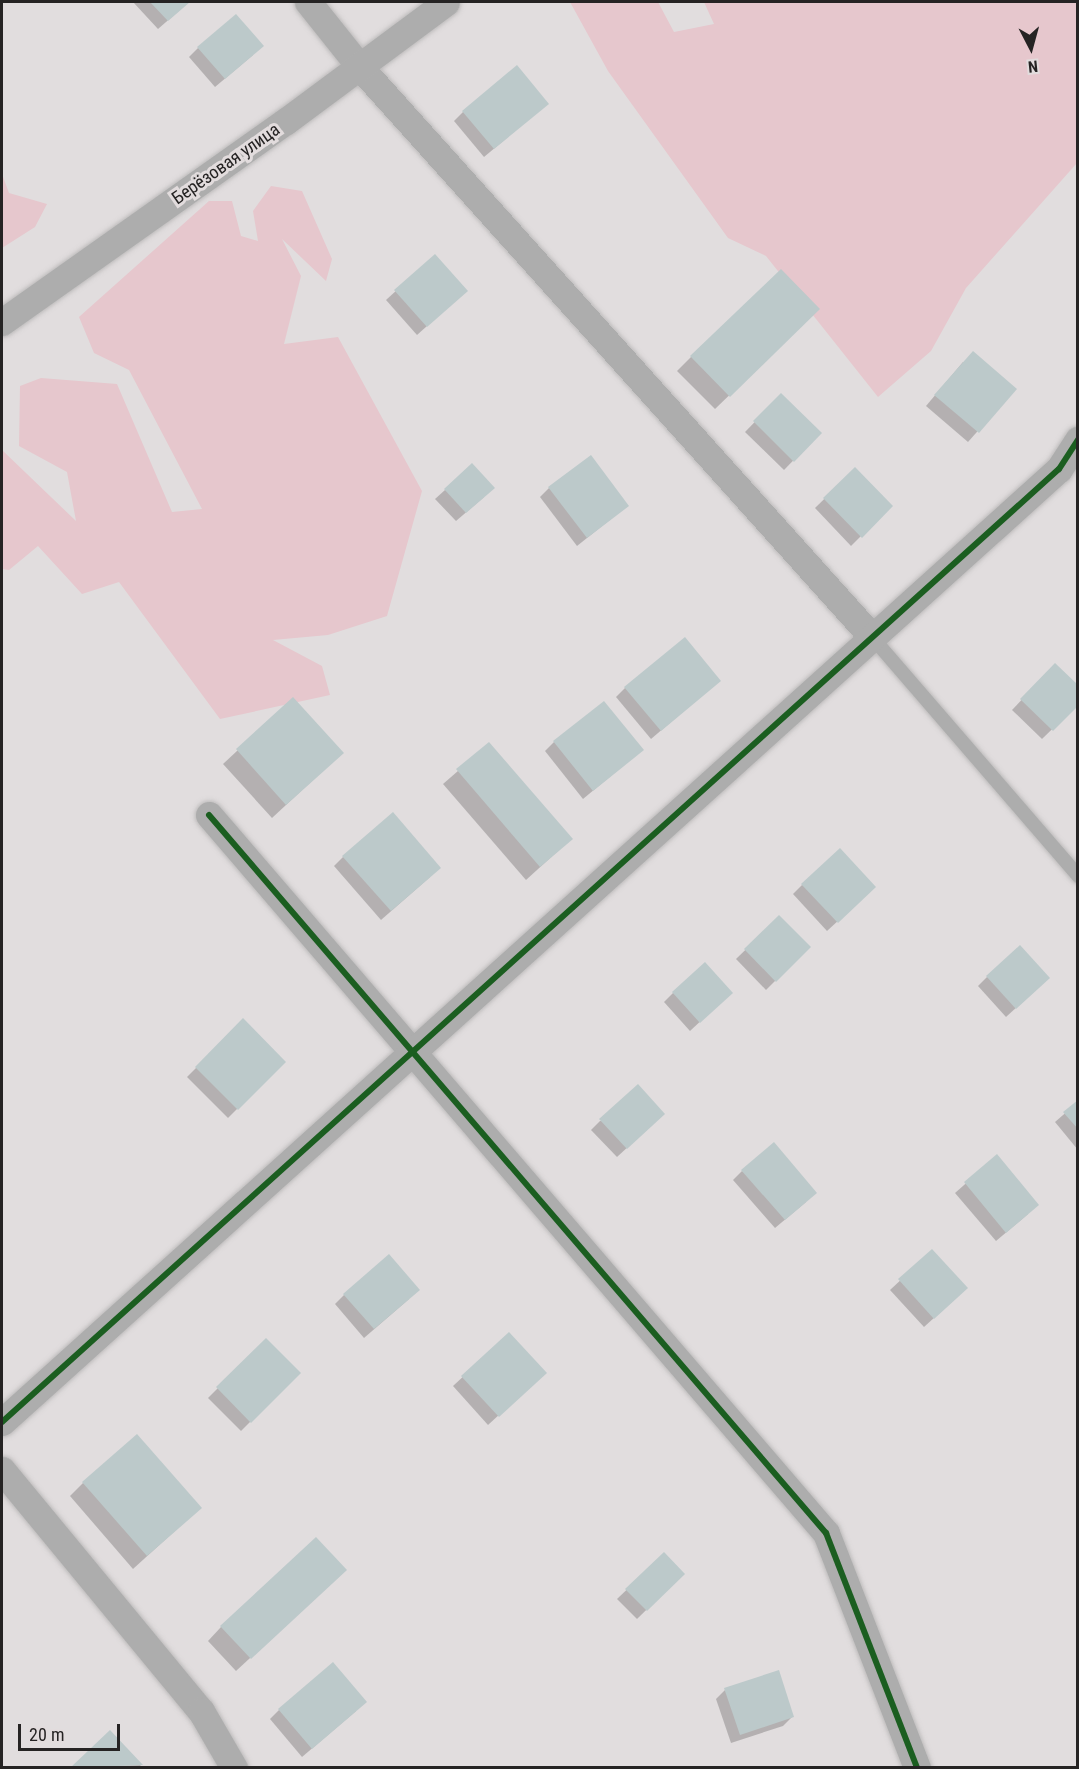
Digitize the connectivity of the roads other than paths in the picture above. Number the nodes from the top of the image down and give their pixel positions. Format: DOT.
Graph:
graph roads {
  1 [pos="308,2"];
  2 [pos="446,2"];
  3 [pos="359,66"];
  4 [pos="2,322"];
  5 [pos="1077,440"];
  6 [pos="872,637"];
  7 [pos="209,815"];
  8 [pos="1077,876"];
  9 [pos="412,1049"];
  10 [pos="2,1422"];
  11 [pos="2,1470"];
  12 [pos="234,1767"];
  13 [pos="917,1767"];
  1 -- 3 [label="street"];
  2 -- 3 [label="street, Берёзовая улица"];
  3 -- 4 [label="street, Берёзовая улица"];
  3 -- 6 [label="street"];
  5 -- 6 [label="street"];
  6 -- 8 [label="lane"];
  6 -- 9 [label="street"];
  7 -- 9 [label="street"];
  9 -- 10 [label="street"];
  9 -- 13 [label="street"];
  11 -- 12 [label="street"];
}
